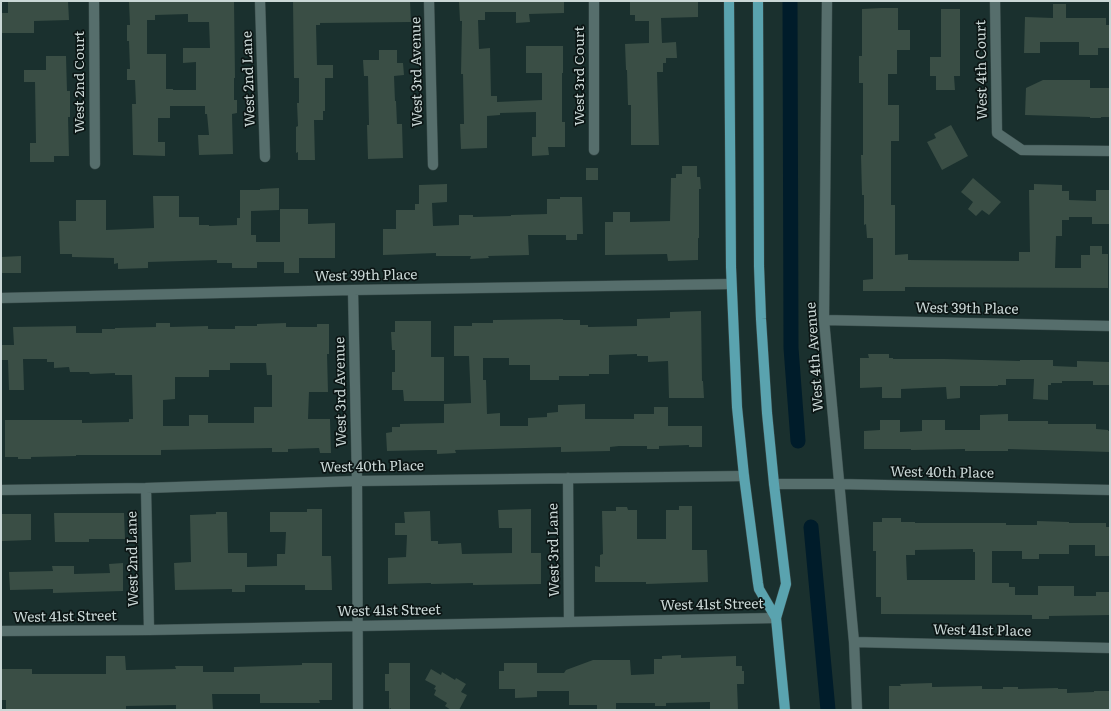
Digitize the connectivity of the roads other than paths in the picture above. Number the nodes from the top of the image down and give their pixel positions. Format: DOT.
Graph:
graph roads {
  1 [pos="94,1"];
  2 [pos="260,1"];
  3 [pos="429,1"];
  4 [pos="594,1"];
  5 [pos="729,1"];
  6 [pos="758,1"];
  7 [pos="827,1"];
  8 [pos="995,1"];
  9 [pos="594,150"];
  10 [pos="1110,152"];
  11 [pos="265,157"];
  12 [pos="95,164"];
  13 [pos="433,165"];
  14 [pos="731,284"];
  15 [pos="353,290"];
  16 [pos="1,298"];
  17 [pos="824,320"];
  18 [pos="1110,326"];
  19 [pos="744,476"];
  20 [pos="568,478"];
  21 [pos="357,481"];
  22 [pos="774,484"];
  23 [pos="839,484"];
  24 [pos="146,488"];
  25 [pos="1,490"];
  26 [pos="1110,490"];
  27 [pos="776,618"];
  28 [pos="569,622"];
  29 [pos="357,626"];
  30 [pos="149,630"];
  31 [pos="1,631"];
  32 [pos="854,642"];
  33 [pos="1110,648"];
  34 [pos="358,710"];
  35 [pos="785,710"];
  36 [pos="857,710"];
  1 -- 12 [label="street, West 2nd Court"];
  2 -- 11 [label="street, West 2nd Lane"];
  3 -- 13 [label="street, West 3rd Avenue"];
  4 -- 9 [label="street, West 3rd Court"];
  5 -- 14 [label="main road"];
  6 -- 22 [label="main road"];
  7 -- 17 [label="street, West 4th Avenue"];
  8 -- 10 [label="street, West 4th Court"];
  14 -- 15 [label="street, West 39th Place"];
  14 -- 19 [label="main road"];
  15 -- 16 [label="street, West 39th Place"];
  15 -- 21 [label="street, West 3rd Avenue"];
  17 -- 18 [label="street, West 39th Place"];
  17 -- 23 [label="street, West 4th Avenue"];
  19 -- 20 [label="street, West 40th Place"];
  19 -- 27 [label="main road"];
  20 -- 21 [label="street, West 40th Place"];
  20 -- 28 [label="street, West 3rd Lane"];
  21 -- 24 [label="street, West 40th Place"];
  21 -- 29 [label="street, West 3rd Avenue"];
  22 -- 23 [label="street, West 40th Place"];
  22 -- 27 [label="main road"];
  23 -- 26 [label="street, West 40th Place"];
  23 -- 32 [label="street, West 4th Avenue"];
  24 -- 25 [label="street, West 40th Place"];
  24 -- 30 [label="street, West 2nd Lane"];
  27 -- 28 [label="street, West 41st Street"];
  27 -- 35 [label="main road"];
  28 -- 29 [label="street, West 41st Street"];
  29 -- 30 [label="street, West 41st Street"];
  29 -- 34 [label="street, West 3rd Avenue"];
  30 -- 31 [label="street, West 41st Street"];
  32 -- 33 [label="street, West 41st Place"];
  32 -- 36 [label="street, West 4th Avenue"];
}
